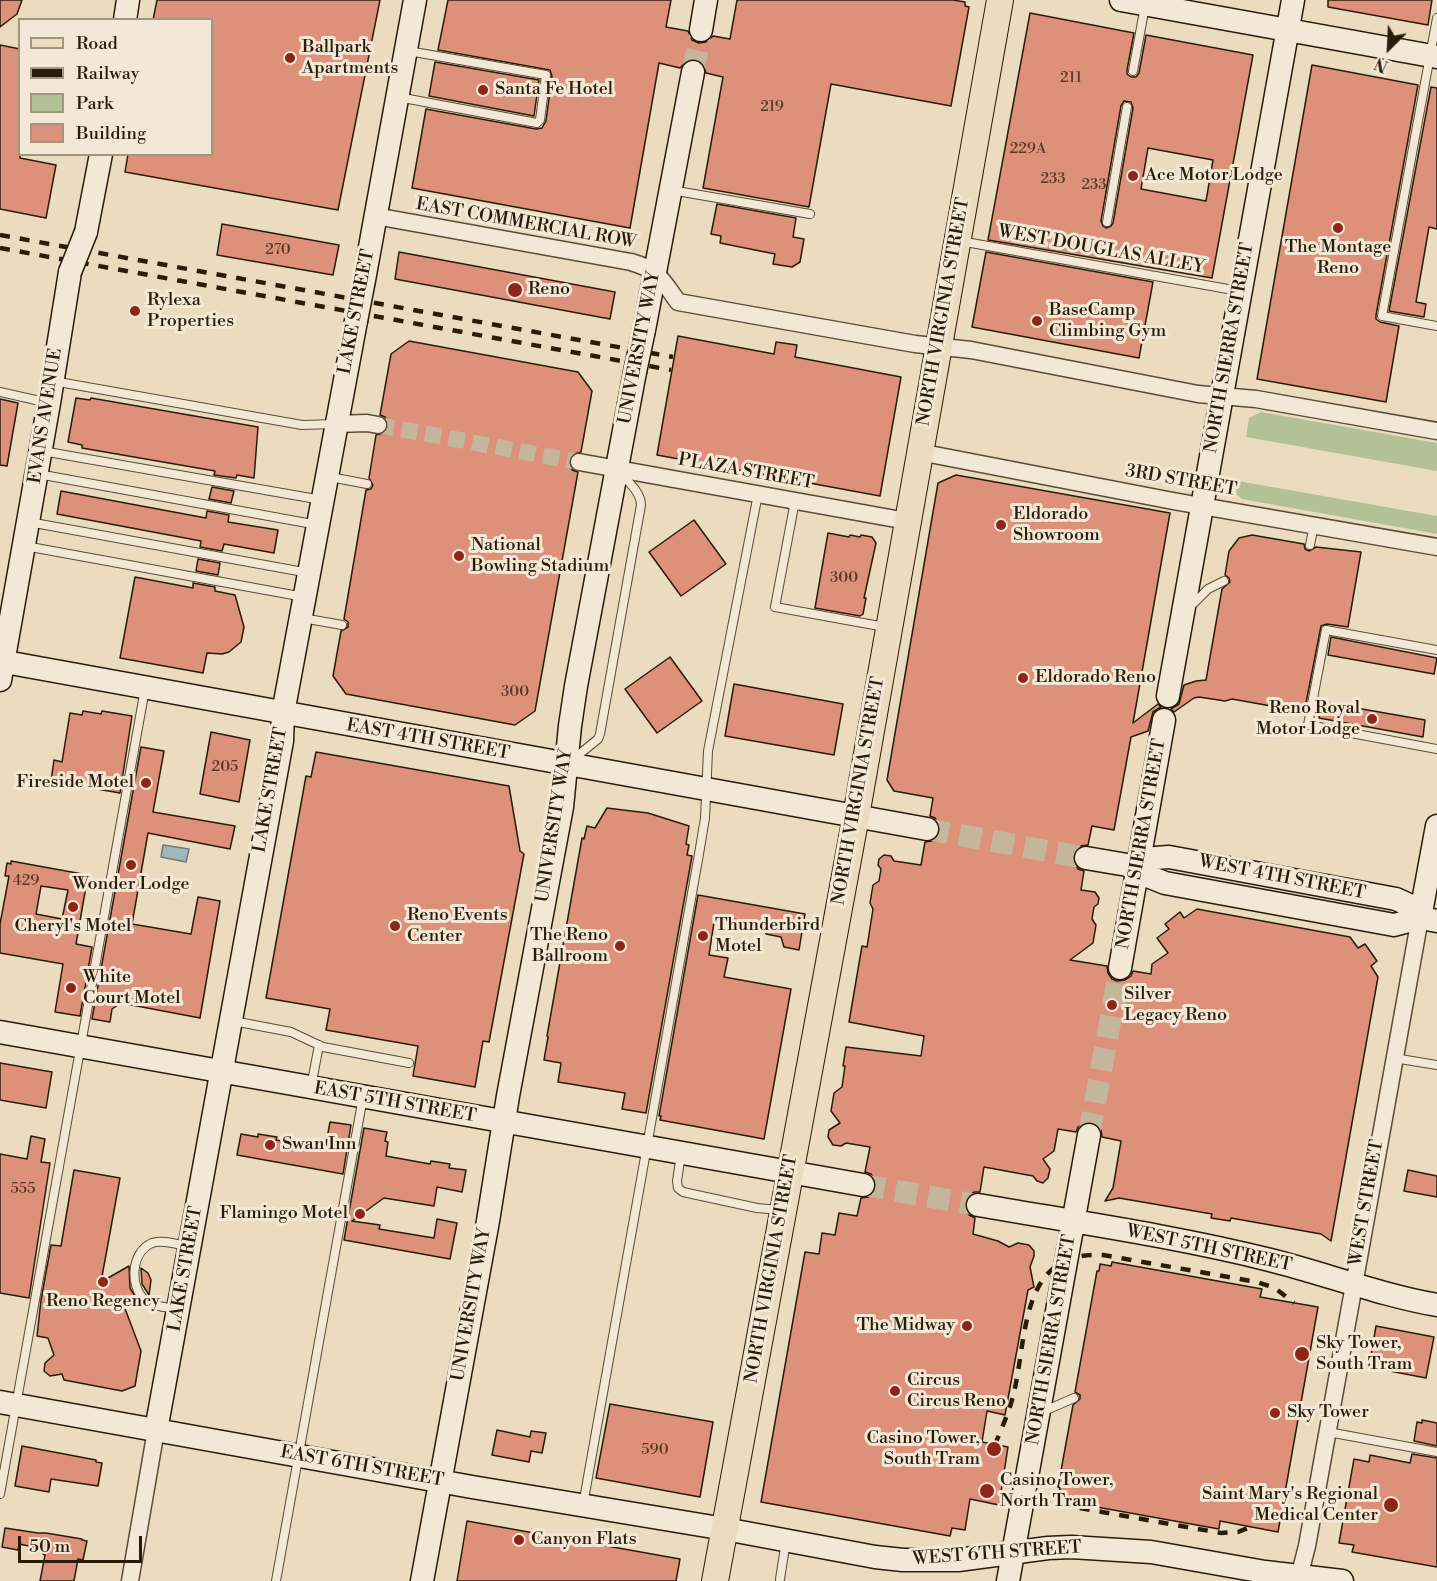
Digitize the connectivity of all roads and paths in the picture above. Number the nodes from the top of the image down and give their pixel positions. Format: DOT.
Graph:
graph roads {
  1 [pos="128,0"];
  2 [pos="415,0"];
  3 [pos="706,0"];
  4 [pos="1000,0"];
  5 [pos="1121,0"];
  6 [pos="1293,0"];
  7 [pos="1146,2"];
  8 [pos="125,18"];
  9 [pos="1437,18"];
  10 [pos="700,30"];
  11 [pos="1287,30"];
  12 [pos="406,50"];
  13 [pos="1433,56"];
  14 [pos="1133,71"];
  15 [pos="693,72"];
  16 [pos="397,97"];
  17 [pos="1127,107"];
  18 [pos="101,156"];
  19 [pos="671,190"];
  20 [pos="810,214"];
  21 [pos="375,216"];
  22 [pos="1107,222"];
  23 [pos="957,240"];
  24 [pos="655,271"];
  25 [pos="1239,291"];
  26 [pos="1437,326"];
  27 [pos="938,347"];
  28 [pos="0,392"];
  29 [pos="51,392"];
  30 [pos="1222,395"];
  31 [pos="336,424"];
  32 [pos="378,425"];
  33 [pos="1437,431"];
  34 [pos="41,450"];
  35 [pos="920,452"];
  36 [pos="579,462"];
  37 [pos="617,469"];
  38 [pos="37,474"];
  39 [pos="327,476"];
  40 [pos="368,484"];
  41 [pos="758,494"];
  42 [pos="322,501"];
  43 [pos="795,501"];
  44 [pos="1202,505"];
  45 [pos="907,521"];
  46 [pos="29,522"];
  47 [pos="318,525"];
  48 [pos="1314,525"];
  49 [pos="1310,545"];
  50 [pos="25,546"];
  51 [pos="1437,547"];
  52 [pos="309,573"];
  53 [pos="1224,581"];
  54 [pos="303,607"];
  55 [pos="1182,615"];
  56 [pos="342,625"];
  57 [pos="888,628"];
  58 [pos="1437,650"];
  59 [pos="1,668"];
  60 [pos="145,688"];
  61 [pos="1168,696"];
  62 [pos="283,713"];
  63 [pos="1164,720"];
  64 [pos="1437,749"];
  65 [pos="566,765"];
  66 [pos="705,789"];
  67 [pos="856,816"];
  68 [pos="927,829"];
  69 [pos="1437,831"];
  70 [pos="1086,858"];
  71 [pos="1139,867"];
  72 [pos="1428,919"];
  73 [pos="1120,968"];
  74 [pos="230,1021"];
  75 [pos="0,1032"];
  76 [pos="319,1045"];
  77 [pos="80,1046"];
  78 [pos="1394,1058"];
  79 [pos="409,1063"];
  80 [pos="1437,1065"];
  81 [pos="221,1072"];
  82 [pos="311,1088"];
  83 [pos="363,1097"];
  84 [pos="503,1122"];
  85 [pos="1089,1135"];
  86 [pos="648,1148"];
  87 [pos="681,1154"];
  88 [pos="790,1172"];
  89 [pos="863,1185"];
  90 [pos="978,1205"];
  91 [pos="782,1211"];
  92 [pos="1073,1222"];
  93 [pos="190,1247"];
  94 [pos="1353,1283"];
  95 [pos="1437,1305"];
  96 [pos="178,1310"];
  97 [pos="1074,1398"];
  98 [pos="8,1403"];
  99 [pos="1039,1413"];
  100 [pos="156,1430"];
  101 [pos="1328,1432"];
  102 [pos="1437,1452"];
  103 [pos="299,1456"];
  104 [pos="440,1481"];
  105 [pos="0,1494"];
  106 [pos="583,1505"];
  107 [pos="725,1529"];
  108 [pos="786,1540"];
  109 [pos="1014,1552"];
  110 [pos="1299,1578"];
  111 [pos="780,1579"];
  112 [pos="130,1581"];
  113 [pos="276,1581"];
  114 [pos="422,1581"];
  115 [pos="715,1581"];
  116 [pos="1008,1581"];
  117 [pos="1342,1581"];
  1 -- 8 [label="main road"];
  2 -- 12 [label="main road, LAKE STREET"];
  3 -- 10 [label="main road"];
  4 -- 23 [label="main road, NORTH VIRGINIA STREET"];
  5 -- 7 [label="main road"];
  6 -- 11 [label="main road, NORTH SIERRA STREET"];
  7 -- 11 [label="main road"];
  7 -- 14 [label="lane"];
  9 -- 13 [label="lane"];
  11 -- 13 [label="main road"];
  11 -- 25 [label="main road, NORTH SIERRA STREET"];
  12 -- 16 [label="main road, LAKE STREET"];
  12 -- 16 [label="lane"];
  13 -- 26 [label="lane"];
  15 -- 19 [label="main road, UNIVERSITY WAY"];
  16 -- 21 [label="main road, LAKE STREET"];
  17 -- 22 [label="lane"];
  18 -- 29 [label="main road, EVANS AVENUE, bridge"];
  19 -- 20 [label="lane"];
  19 -- 24 [label="main road, UNIVERSITY WAY"];
  21 -- 24 [label="street, EAST COMMERCIAL ROW"];
  21 -- 31 [label="main road, LAKE STREET, bridge"];
  23 -- 25 [label="lane, WEST DOUGLAS ALLEY"];
  23 -- 27 [label="main road, NORTH VIRGINIA STREET"];
  24 -- 27 [label="street"];
  24 -- 37 [label="main road, UNIVERSITY WAY, bridge"];
  25 -- 30 [label="main road, NORTH SIERRA STREET"];
  27 -- 30 [label="street"];
  27 -- 35 [label="main road, NORTH VIRGINIA STREET"];
  28 -- 29 [label="lane"];
  29 -- 31 [label="lane"];
  29 -- 34 [label="main road, EVANS AVENUE"];
  30 -- 33 [label="street"];
  30 -- 44 [label="main road, NORTH SIERRA STREET"];
  31 -- 32 [label="street"];
  31 -- 39 [label="main road, LAKE STREET"];
  34 -- 38 [label="main road, EVANS AVENUE"];
  34 -- 42 [label="lane"];
  35 -- 44 [label="street, 3RD STREET"];
  35 -- 45 [label="main road, NORTH VIRGINIA STREET"];
  36 -- 37 [label="street, PLAZA STREET"];
  37 -- 41 [label="street, PLAZA STREET"];
  37 -- 65 [label="main road, UNIVERSITY WAY"];
  37 -- 65 [label="lane"];
  38 -- 46 [label="main road, EVANS AVENUE"];
  38 -- 47 [label="lane"];
  39 -- 40 [label="lane"];
  39 -- 42 [label="main road, LAKE STREET"];
  41 -- 43 [label="street, PLAZA STREET"];
  41 -- 66 [label="lane"];
  42 -- 47 [label="main road, LAKE STREET"];
  43 -- 45 [label="street, PLAZA STREET"];
  43 -- 57 [label="lane"];
  44 -- 48 [label="street, 3RD STREET"];
  44 -- 55 [label="main road, NORTH SIERRA STREET"];
  45 -- 57 [label="main road, NORTH VIRGINIA STREET"];
  46 -- 50 [label="main road, EVANS AVENUE"];
  46 -- 52 [label="lane"];
  47 -- 52 [label="main road, LAKE STREET"];
  48 -- 49 [label="lane"];
  48 -- 51 [label="street, 3RD STREET"];
  50 -- 54 [label="lane"];
  50 -- 59 [label="main road, EVANS AVENUE"];
  52 -- 54 [label="main road, LAKE STREET"];
  53 -- 55 [label="lane"];
  54 -- 56 [label="lane"];
  54 -- 62 [label="main road, LAKE STREET"];
  55 -- 61 [label="main road, NORTH SIERRA STREET"];
  57 -- 67 [label="main road, NORTH VIRGINIA STREET"];
  58 -- 64 [label="lane"];
  59 -- 60 [label="main road, EAST 4TH STREET"];
  60 -- 62 [label="main road, EAST 4TH STREET"];
  60 -- 77 [label="lane"];
  62 -- 65 [label="main road, EAST 4TH STREET"];
  62 -- 74 [label="main road, LAKE STREET"];
  63 -- 71 [label="main road, NORTH SIERRA STREET"];
  65 -- 66 [label="main road, EAST 4TH STREET"];
  65 -- 84 [label="main road, UNIVERSITY WAY"];
  66 -- 67 [label="main road, EAST 4TH STREET"];
  66 -- 86 [label="lane"];
  67 -- 68 [label="main road"];
  67 -- 88 [label="main road, NORTH VIRGINIA STREET"];
  69 -- 72 [label="main road, WEST STREET"];
  70 -- 71 [label="main road, WEST 4TH STREET"];
  71 -- 72 [label="main road, WEST 4TH STREET"];
  71 -- 73 [label="main road, NORTH SIERRA STREET"];
  72 -- 78 [label="street, WEST STREET"];
  74 -- 76 [label="lane"];
  74 -- 81 [label="main road, LAKE STREET"];
  75 -- 77 [label="main road, EAST 5TH STREET"];
  76 -- 79 [label="lane"];
  76 -- 82 [label="lane"];
  77 -- 81 [label="main road, EAST 5TH STREET"];
  77 -- 98 [label="lane"];
  78 -- 80 [label="lane"];
  78 -- 94 [label="street, WEST STREET"];
  81 -- 82 [label="main road, EAST 5TH STREET"];
  81 -- 93 [label="main road, LAKE STREET"];
  82 -- 83 [label="main road, EAST 5TH STREET"];
  83 -- 84 [label="main road, EAST 5TH STREET"];
  83 -- 103 [label="lane"];
  84 -- 86 [label="main road, EAST 5TH STREET"];
  84 -- 104 [label="main road, UNIVERSITY WAY"];
  85 -- 92 [label="main road, NORTH SIERRA STREET"];
  86 -- 87 [label="main road, EAST 5TH STREET"];
  86 -- 106 [label="lane"];
  87 -- 88 [label="main road, EAST 5TH STREET"];
  87 -- 91 [label="lane"];
  88 -- 89 [label="main road"];
  88 -- 91 [label="main road, NORTH VIRGINIA STREET"];
  90 -- 92 [label="main road, WEST 5TH STREET"];
  91 -- 107 [label="main road, NORTH VIRGINIA STREET"];
  92 -- 94 [label="main road, WEST 5TH STREET"];
  92 -- 99 [label="main road, NORTH SIERRA STREET"];
  93 -- 96 [label="main road, LAKE STREET"];
  93 -- 96 [label="lane"];
  94 -- 95 [label="main road, WEST 5TH STREET"];
  94 -- 101 [label="street, WEST STREET"];
  96 -- 100 [label="main road, LAKE STREET"];
  97 -- 99 [label="lane"];
  98 -- 100 [label="main road, EAST 6TH STREET"];
  98 -- 105 [label="lane"];
  99 -- 109 [label="main road, NORTH SIERRA STREET"];
  100 -- 103 [label="main road, EAST 6TH STREET"];
  100 -- 112 [label="street, LAKE STREET"];
  101 -- 102 [label="lane"];
  101 -- 110 [label="street, WEST STREET"];
  103 -- 104 [label="main road, EAST 6TH STREET"];
  103 -- 113 [label="lane"];
  104 -- 106 [label="main road, EAST 6TH STREET"];
  104 -- 114 [label="main road, UNIVERSITY WAY"];
  106 -- 107 [label="main road, EAST 6TH STREET"];
  107 -- 108 [label="main road, WEST 6TH STREET"];
  107 -- 115 [label="main road, NORTH VIRGINIA STREET"];
  108 -- 109 [label="main road, WEST 6TH STREET"];
  108 -- 111 [label="lane"];
  109 -- 110 [label="main road, WEST 6TH STREET"];
  109 -- 116 [label="main road, NORTH SIERRA STREET"];
  110 -- 117 [label="main road, WEST 6TH STREET"];
}
